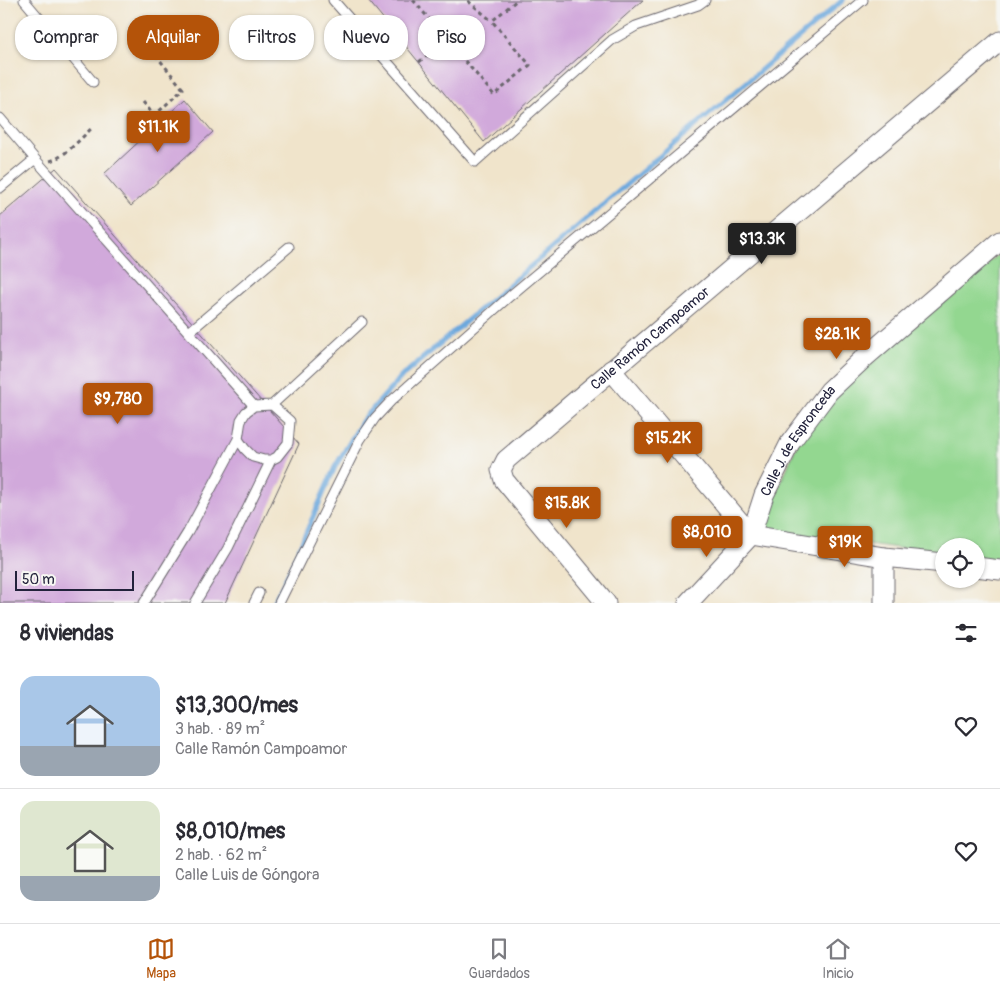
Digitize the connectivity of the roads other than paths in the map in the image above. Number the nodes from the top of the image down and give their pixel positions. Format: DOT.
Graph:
graph roads {
  1 [pos="24,0"];
  2 [pos="333,0"];
  3 [pos="705,0"];
  4 [pos="863,0"];
  5 [pos="1000,42"];
  6 [pos="92,82"];
  7 [pos="0,118"];
  8 [pos="35,159"];
  9 [pos="0,188"];
  10 [pos="1000,241"];
  11 [pos="289,247"];
  12 [pos="362,322"];
  13 [pos="189,332"];
  14 [pos="611,370"];
  15 [pos="272,405"];
  16 [pos="254,406"];
  17 [pos="238,439"];
  18 [pos="271,460"];
  19 [pos="751,535"];
  20 [pos="884,557"];
  21 [pos="935,562"];
  22 [pos="985,568"];
  23 [pos="1000,570"];
  24 [pos="260,593"];
  25 [pos="144,603"];
  26 [pos="195,603"];
  27 [pos="254,603"];
  28 [pos="279,603"];
  29 [pos="606,603"];
  30 [pos="688,603"];
  31 [pos="884,603"];
  1 -- 6 [label="lane"];
  2 -- 3 [label="lane"];
  4 -- 28 [label="lane"];
  5 -- 14 [label="street, Calle Ramón Campoamor"];
  7 -- 8 [label="lane"];
  8 -- 9 [label="lane"];
  8 -- 13 [label="lane"];
  10 -- 19 [label="street, Calle J. de Espronceda"];
  11 -- 13 [label="lane"];
  12 -- 15 [label="lane"];
  13 -- 16 [label="lane"];
  14 -- 19 [label="street"];
  14 -- 29 [label="street, Calle Ramón Campoamor"];
  15 -- 16 [label="lane"];
  15 -- 18 [label="lane"];
  16 -- 17 [label="lane"];
  17 -- 18 [label="lane"];
  17 -- 25 [label="lane"];
  18 -- 26 [label="lane"];
  19 -- 20 [label="street"];
  19 -- 30 [label="street"];
  20 -- 21 [label="street"];
  20 -- 31 [label="street"];
  22 -- 23 [label="street"];
  24 -- 27 [label="lane"];
}
